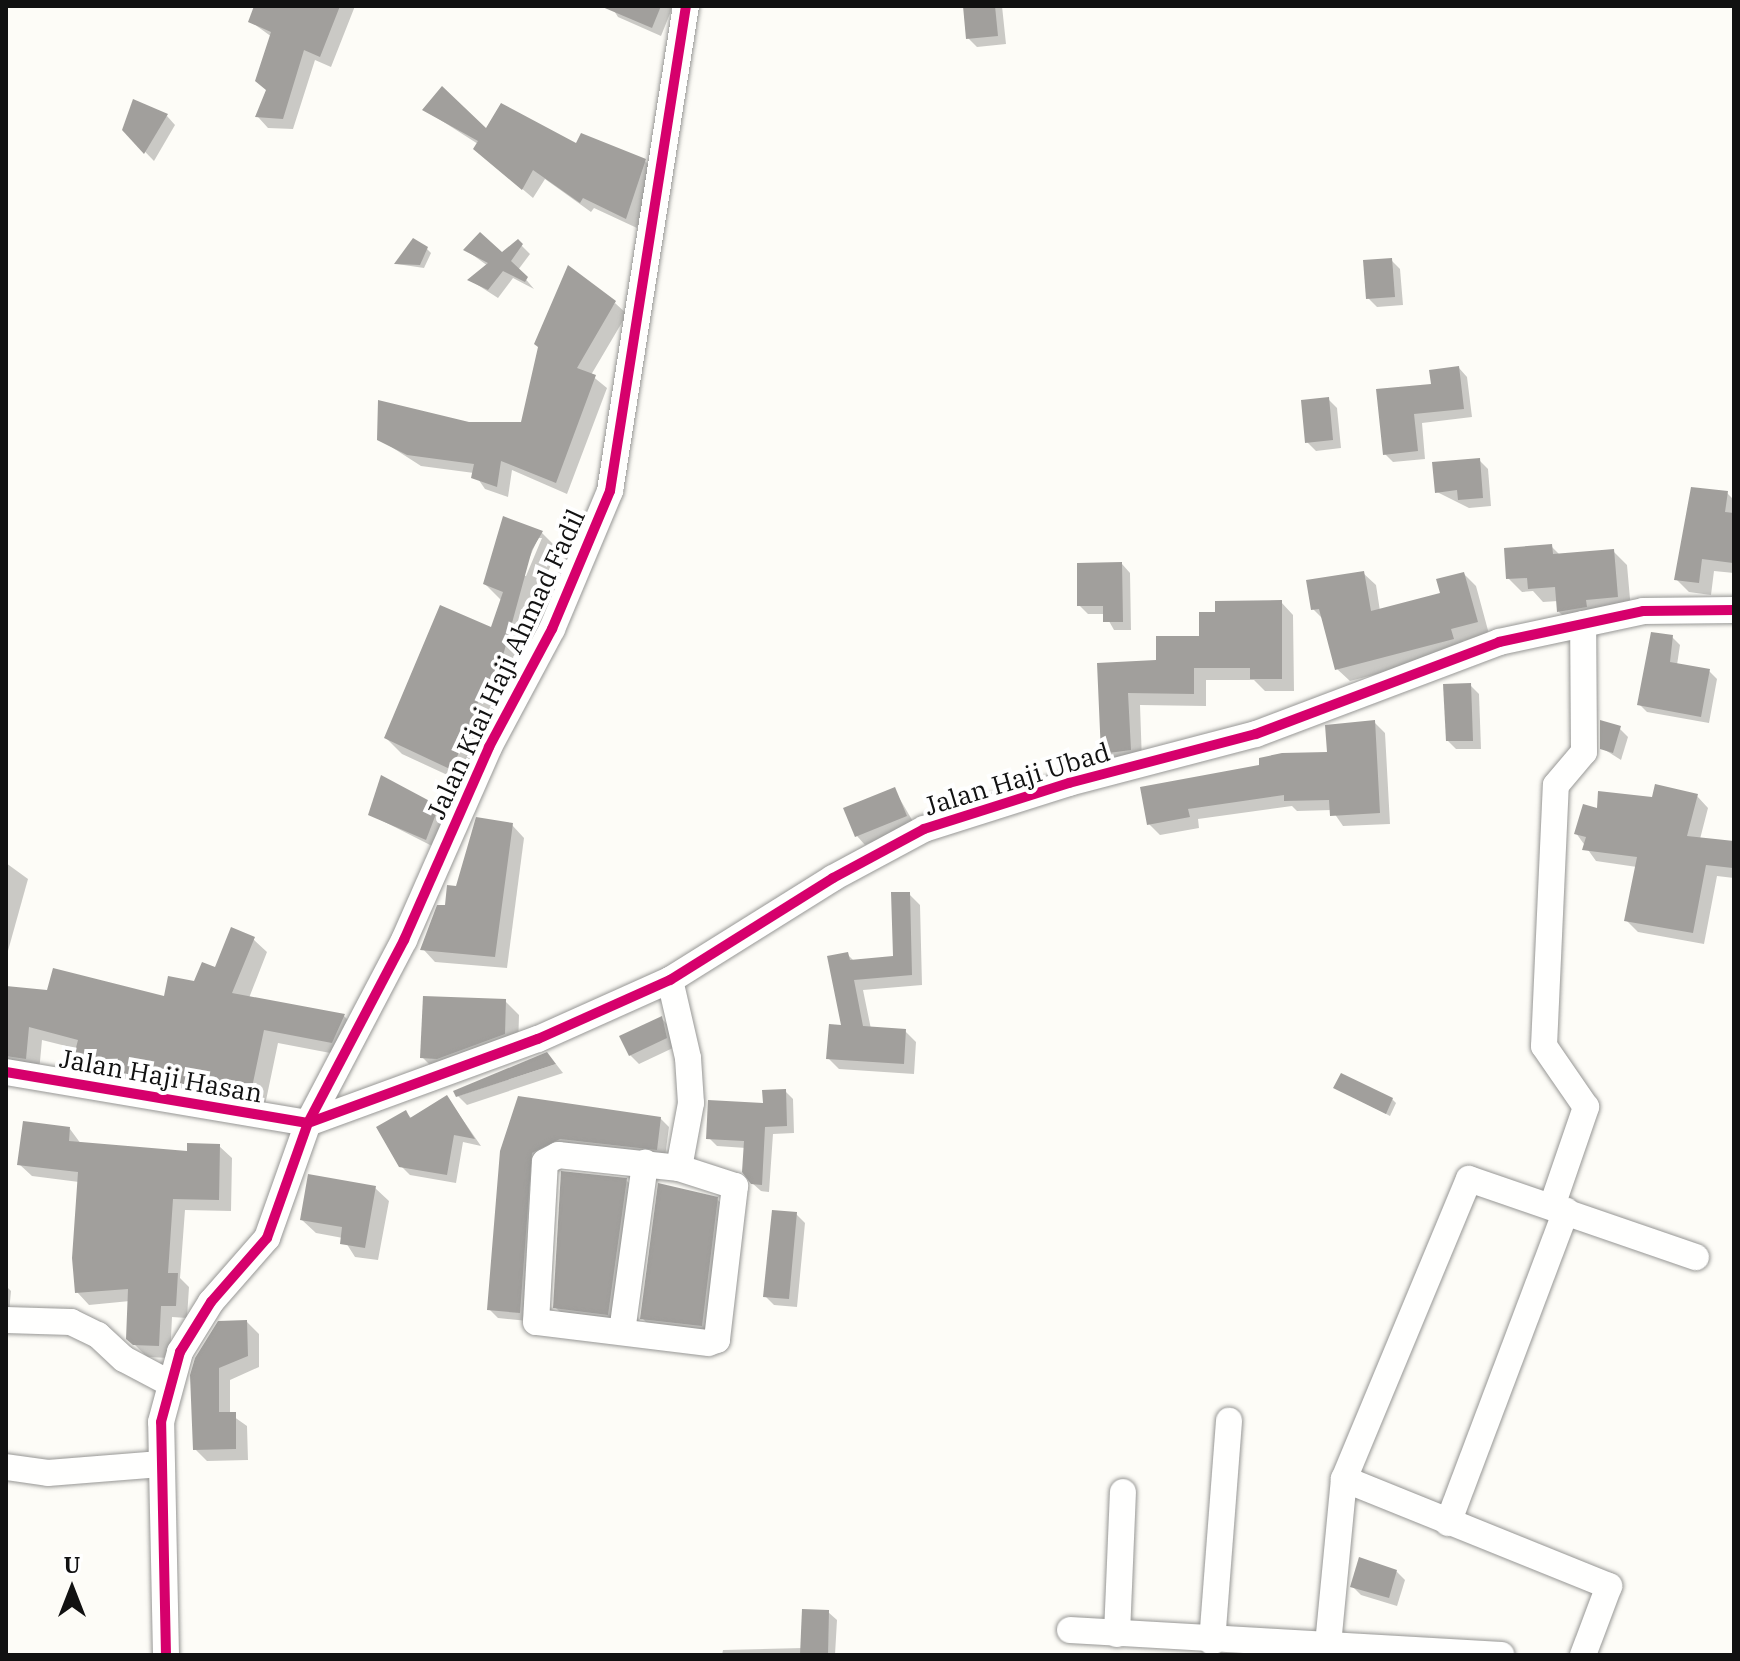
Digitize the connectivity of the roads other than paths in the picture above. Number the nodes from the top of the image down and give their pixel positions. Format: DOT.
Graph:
graph roads {
  1 [pos="686,6"];
  2 [pos="1734,610"];
  3 [pos="1583,624"];
  4 [pos="670,980"];
  5 [pos="6,1072"];
  6 [pos="308,1123"];
  7 [pos="645,1163"];
  8 [pos="679,1168"];
  9 [pos="1559,1209"];
  10 [pos="1696,1257"];
  11 [pos="6,1320"];
  12 [pos="622,1332"];
  13 [pos="171,1384"];
  14 [pos="1229,1421"];
  15 [pos="161,1464"];
  16 [pos="6,1467"];
  17 [pos="1344,1479"];
  18 [pos="1123,1492"];
  19 [pos="1448,1523"];
  20 [pos="1070,1630"];
  21 [pos="1117,1634"];
  22 [pos="1212,1642"];
  23 [pos="1327,1651"];
  24 [pos="166,1655"];
  25 [pos="1501,1655"];
  26 [pos="1583,1655"];
  1 -- 6 [label="street, Jalan Kiai Haji Ahmad Fadil"];
  2 -- 3 [label="street, Jalan Haji Ubad"];
  3 -- 4 [label="street, Jalan Haji Ubad"];
  3 -- 9 [label="street"];
  4 -- 6 [label="street, Jalan Haji Ubad"];
  4 -- 8 [label="street"];
  5 -- 6 [label="street, Jalan Haji Hasan"];
  6 -- 13 [label="street, Jalan Kiai Haji Ahmad Fadil"];
  7 -- 8 [label="street"];
  7 -- 12 [label="street"];
  7 -- 12 [label="street"];
  8 -- 12 [label="street"];
  9 -- 10 [label="street"];
  9 -- 17 [label="street"];
  9 -- 19 [label="street"];
  11 -- 13 [label="street"];
  13 -- 15 [label="street, Jalan Kiai Haji Ahmad Fadil"];
  14 -- 22 [label="street"];
  15 -- 16 [label="street"];
  15 -- 24 [label="street, Jalan Kiai Haji Ahmad Fadil"];
  17 -- 19 [label="street"];
  17 -- 23 [label="street"];
  18 -- 21 [label="street"];
  19 -- 26 [label="street"];
  20 -- 21 [label="street"];
  21 -- 22 [label="street"];
  22 -- 23 [label="street"];
  23 -- 25 [label="street"];
}
